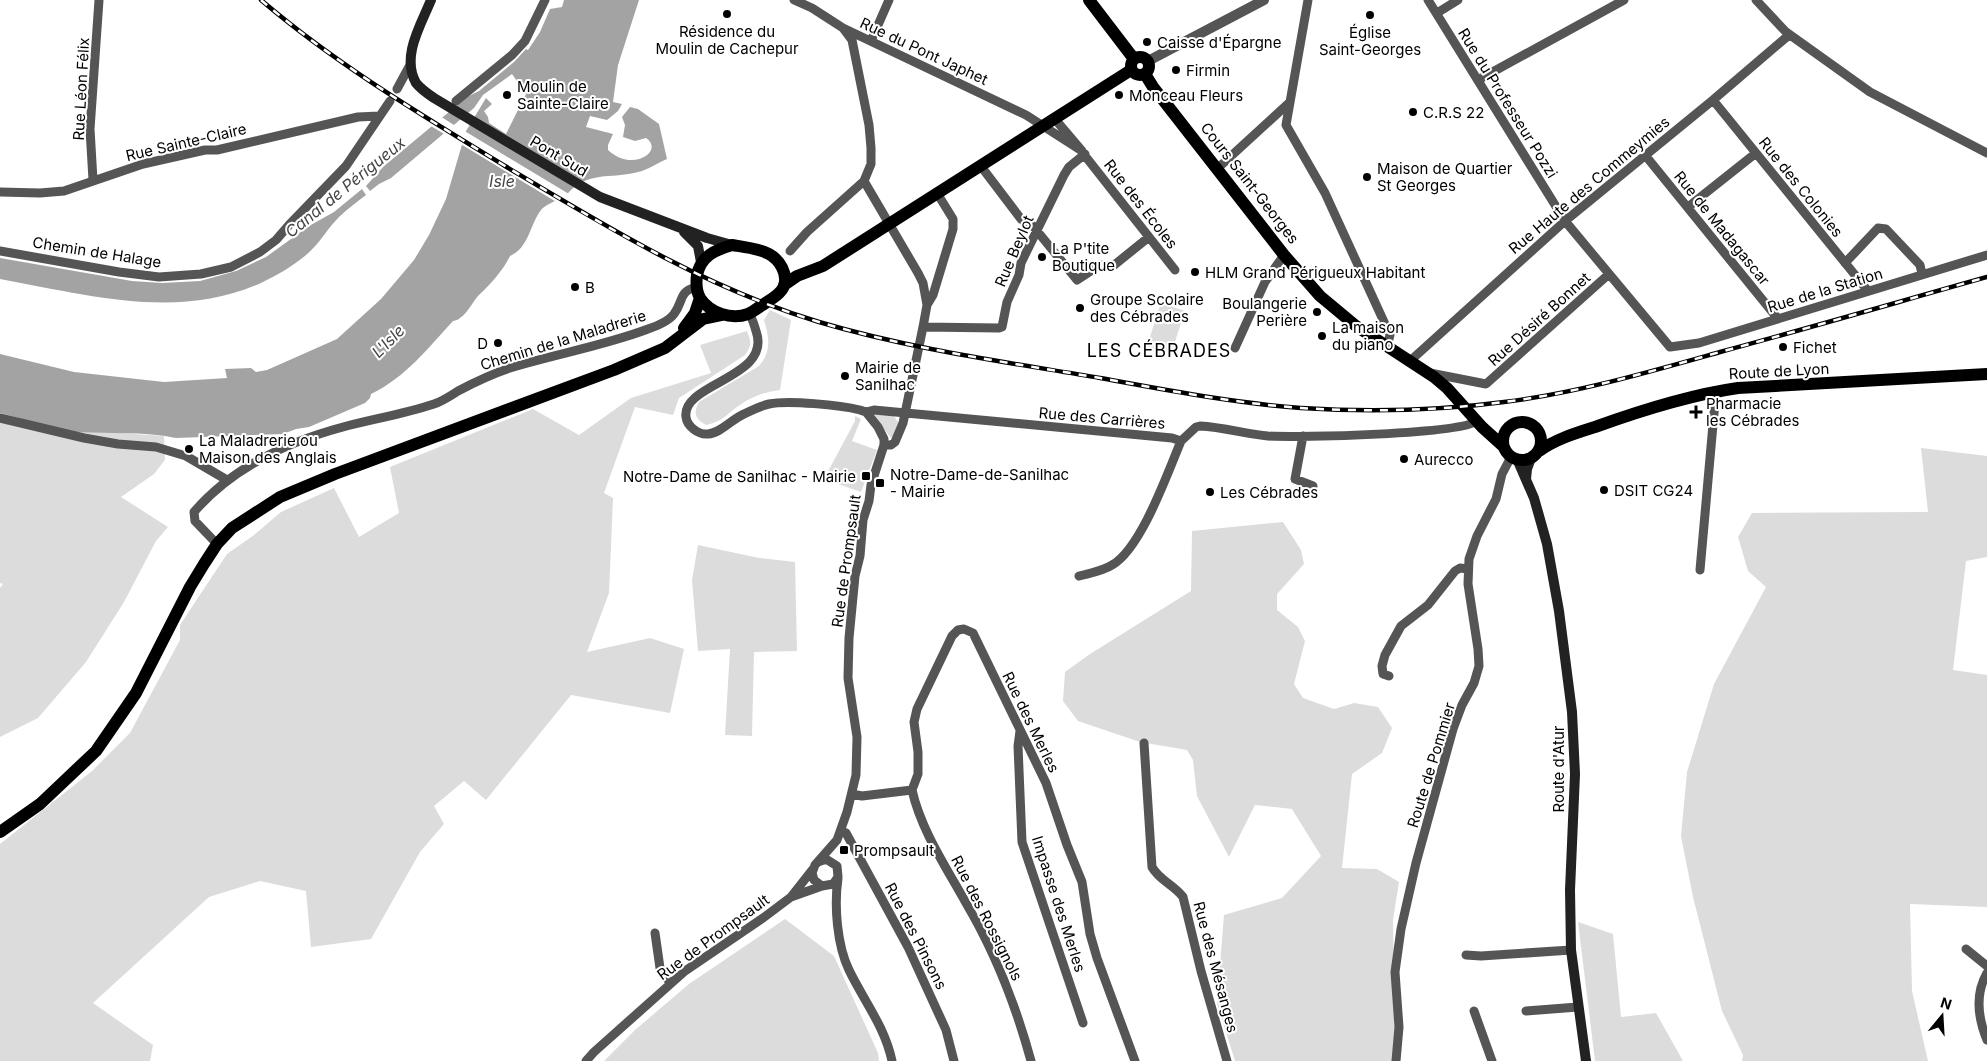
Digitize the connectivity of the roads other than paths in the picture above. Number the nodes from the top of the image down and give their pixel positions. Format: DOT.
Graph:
graph roads {
  1 [pos="99,0"];
  2 [pos="431,0"];
  3 [pos="546,0"];
  4 [pos="794,0"];
  5 [pos="889,0"];
  6 [pos="1089,0"];
  7 [pos="1264,0"];
  8 [pos="1308,0"];
  9 [pos="1428,0"];
  10 [pos="1458,0"];
  11 [pos="1624,0"];
  12 [pos="1756,0"];
  13 [pos="814,4"];
  14 [pos="1437,13"];
  15 [pos="843,28"];
  16 [pos="1789,35"];
  17 [pos="871,41"];
  18 [pos="1133,64"];
  19 [pos="410,65"];
  20 [pos="1146,68"];
  21 [pos="1478,80"];
  22 [pos="398,89"];
  23 [pos="1713,100"];
  24 [pos="390,101"];
  25 [pos="456,101"];
  26 [pos="1290,102"];
  27 [pos="379,116"];
  28 [pos="1054,118"];
  29 [pos="1043,126"];
  30 [pos="1083,152"];
  31 [pos="1756,152"];
  32 [pos="1987,153"];
  33 [pos="1645,155"];
  34 [pos="980,164"];
  35 [pos="1218,168"];
  36 [pos="93,180"];
  37 [pos="864,181"];
  38 [pos="0,192"];
  39 [pos="937,193"];
  40 [pos="1688,207"];
  41 [pos="1565,220"];
  42 [pos="888,224"];
  43 [pos="675,226"];
  44 [pos="1038,231"];
  45 [pos="1149,237"];
  46 [pos="732,245"];
  47 [pos="0,251"];
  48 [pos="790,251"];
  49 [pos="1284,255"];
  50 [pos="1987,255"];
  51 [pos="701,262"];
  52 [pos="780,263"];
  53 [pos="1844,263"];
  54 [pos="823,266"];
  55 [pos="1174,270"];
  56 [pos="1609,274"];
  57 [pos="1922,274"];
  58 [pos="784,285"];
  59 [pos="1868,291"];
  60 [pos="698,292"];
  61 [pos="927,305"];
  62 [pos="749,314"];
  63 [pos="722,315"];
  64 [pos="1778,319"];
  65 [pos="923,327"];
  66 [pos="1387,346"];
  67 [pos="1670,347"];
  68 [pos="665,348"];
  69 [pos="1234,348"];
  70 [pos="1410,361"];
  71 [pos="1428,372"];
  72 [pos="1987,374"];
  73 [pos="1714,392"];
  74 [pos="866,412"];
  75 [pos="906,413"];
  76 [pos="0,418"];
  77 [pos="1476,420"];
  78 [pos="1534,425"];
  79 [pos="1509,426"];
  80 [pos="1578,432"];
  81 [pos="1303,436"];
  82 [pos="1181,441"];
  83 [pos="884,445"];
  84 [pos="1503,446"];
  85 [pos="1535,454"];
  86 [pos="1514,458"];
  87 [pos="226,480"];
  88 [pos="1526,482"];
  89 [pos="1314,486"];
  90 [pos="217,544"];
  91 [pos="1468,569"];
  92 [pos="1700,570"];
  93 [pos="1079,576"];
  94 [pos="1389,676"];
  95 [pos="1020,731"];
  96 [pos="1144,743"];
  97 [pos="912,790"];
  98 [pos="852,794"];
  99 [pos="840,831"];
  100 [pos="0,832"];
  101 [pos="837,840"];
  102 [pos="815,865"];
  103 [pos="837,866"];
  104 [pos="838,877"];
  105 [pos="824,886"];
  106 [pos="791,897"];
  107 [pos="836,899"];
  108 [pos="655,933"];
  109 [pos="1571,950"];
  110 [pos="1966,950"];
  111 [pos="1466,954"];
  112 [pos="1987,966"];
  113 [pos="1987,973"];
  114 [pos="670,983"];
  115 [pos="1578,1007"];
  116 [pos="1474,1011"];
  117 [pos="1526,1011"];
  118 [pos="1084,1024"];
  119 [pos="1987,1040"];
  120 [pos="586,1061"];
  121 [pos="892,1061"];
  122 [pos="954,1061"];
  123 [pos="1031,1061"];
  124 [pos="1135,1061"];
  125 [pos="1227,1061"];
  126 [pos="1396,1061"];
  127 [pos="1492,1061"];
  128 [pos="1586,1061"];
  1 -- 36 [label="street, Rue Léon Félix"];
  2 -- 19 [label="main road"];
  3 -- 25 [label="street"];
  4 -- 13 [label="street, Rue du Pont Japhet"];
  5 -- 17 [label="street"];
  6 -- 18 [label="main road"];
  7 -- 20 [label="street"];
  8 -- 26 [label="street"];
  9 -- 14 [label="street, Rue du Professeur Pozzi"];
  10 -- 14 [label="street"];
  11 -- 21 [label="street"];
  12 -- 16 [label="street"];
  13 -- 15 [label="street, Rue du Pont Japhet"];
  14 -- 21 [label="street, Rue du Professeur Pozzi"];
  15 -- 17 [label="street, Rue du Pont Japhet"];
  15 -- 37 [label="street"];
  16 -- 23 [label="street, Rue Haute des Commeymies"];
  16 -- 32 [label="street"];
  17 -- 29 [label="street, Rue du Pont Japhet"];
  18 -- 20 [label="main road"];
  18 -- 28 [label="main road"];
  19 -- 22 [label="street"];
  19 -- 43 [label="main road, Pont Sud"];
  20 -- 35 [label="main road, Cours Saint-Georges"];
  21 -- 41 [label="street, Rue du Professeur Pozzi"];
  23 -- 31 [label="street, Rue des Colonies"];
  23 -- 33 [label="street, Rue Haute des Commeymies"];
  24 -- 27 [label="street, Chemin de Halage"];
  26 -- 35 [label="street"];
  26 -- 66 [label="street"];
  27 -- 36 [label="street, Rue Sainte-Claire"];
  27 -- 47 [label="street, Chemin de Halage"];
  28 -- 29 [label="main road"];
  28 -- 30 [label="street"];
  29 -- 30 [label="street"];
  29 -- 34 [label="main road"];
  30 -- 44 [label="street, Rue Beylot"];
  30 -- 45 [label="street, Rue des Écoles"];
  31 -- 40 [label="street"];
  31 -- 53 [label="street, Rue des Colonies"];
  33 -- 40 [label="street, Rue de Madagascar"];
  33 -- 41 [label="street, Rue Haute des Commeymies"];
  34 -- 39 [label="main road"];
  34 -- 44 [label="street"];
  35 -- 49 [label="main road, Cours Saint-Georges"];
  36 -- 38 [label="street, Rue Sainte-Claire"];
  37 -- 42 [label="street"];
  37 -- 48 [label="street"];
  39 -- 42 [label="main road"];
  39 -- 61 [label="street"];
  40 -- 64 [label="street, Rue de Madagascar"];
  41 -- 56 [label="street, Rue du Professeur Pozzi"];
  41 -- 70 [label="street, Rue Haute des Commeymies"];
  42 -- 54 [label="main road"];
  42 -- 61 [label="street"];
  43 -- 46 [label="main road, Pont Sud"];
  43 -- 51 [label="main road, Pont Sud"];
  44 -- 45 [label="street"];
  44 -- 65 [label="street, Rue Beylot"];
  45 -- 55 [label="street, Rue des Écoles"];
  46 -- 51 [label="main road"];
  46 -- 52 [label="main road"];
  49 -- 66 [label="main road, Cours Saint-Georges"];
  49 -- 69 [label="street"];
  50 -- 57 [label="street, Rue de la Station"];
  51 -- 60 [label="main road"];
  52 -- 54 [label="main road"];
  52 -- 58 [label="main road"];
  53 -- 57 [label="street"];
  53 -- 59 [label="street, Rue des Colonies"];
  54 -- 58 [label="main road"];
  56 -- 67 [label="street, Rue du Professeur Pozzi"];
  56 -- 71 [label="street, Rue Désiré Bonnet"];
  57 -- 59 [label="street, Rue de la Station"];
  58 -- 62 [label="main road"];
  59 -- 64 [label="street, Rue de la Station"];
  60 -- 63 [label="main road"];
  60 -- 68 [label="main road"];
  60 -- 87 [label="street, Chemin de la Maladrerie"];
  61 -- 65 [label="street, Rue de Prompsault"];
  62 -- 63 [label="main road"];
  62 -- 74 [label="street, Rue des Carrières"];
  63 -- 68 [label="main road"];
  64 -- 67 [label="street, Rue de la Station"];
  65 -- 75 [label="street, Rue de Prompsault"];
  66 -- 70 [label="main road, Cours Saint-Georges"];
  68 -- 90 [label="main road"];
  70 -- 71 [label="main road, Cours Saint-Georges"];
  71 -- 77 [label="main road, Cours Saint-Georges"];
  72 -- 73 [label="main road, Route de Lyon"];
  73 -- 80 [label="main road, Route de Lyon"];
  73 -- 92 [label="street"];
  74 -- 75 [label="street, Rue des Carrières"];
  74 -- 83 [label="street"];
  75 -- 82 [label="street, Rue des Carrières"];
  75 -- 83 [label="street, Rue de Prompsault"];
  76 -- 87 [label="street"];
  77 -- 79 [label="main road, Cours Saint-Georges"];
  77 -- 81 [label="street, Rue des Carrières"];
  77 -- 84 [label="main road, Cours Saint-Georges"];
  78 -- 79 [label="main road"];
  78 -- 80 [label="main road, Route de Lyon"];
  78 -- 85 [label="main road"];
  79 -- 84 [label="main road"];
  80 -- 85 [label="main road, Route de Lyon"];
  81 -- 82 [label="street, Rue des Carrières"];
  81 -- 89 [label="street"];
  82 -- 93 [label="street"];
  83 -- 98 [label="street, Rue de Prompsault"];
  84 -- 86 [label="main road"];
  85 -- 86 [label="main road"];
  85 -- 88 [label="main road"];
  86 -- 88 [label="main road, Route d'Atur"];
  86 -- 91 [label="street, Route de Pommier"];
  87 -- 90 [label="street, Chemin de la Maladrerie"];
  88 -- 109 [label="main road, Route d'Atur"];
  90 -- 100 [label="main road"];
  91 -- 94 [label="street"];
  91 -- 126 [label="street, Route de Pommier"];
  95 -- 97 [label="street, Rue des Merles"];
  95 -- 118 [label="street, Impasse des Merles"];
  95 -- 124 [label="street, Rue des Merles"];
  96 -- 125 [label="street, Rue des Mésanges"];
  97 -- 98 [label="street"];
  97 -- 123 [label="street, Rue des Rossignols"];
  98 -- 99 [label="street, Rue de Prompsault"];
  99 -- 101 [label="street, Rue de Prompsault"];
  99 -- 122 [label="street, Rue des Pinsons"];
  101 -- 102 [label="street, Rue de Prompsault"];
  101 -- 103 [label="street, Rue de Prompsault"];
  102 -- 103 [label="street"];
  102 -- 105 [label="street"];
  102 -- 106 [label="street, Rue de Prompsault"];
  103 -- 104 [label="street"];
  104 -- 105 [label="street"];
  104 -- 107 [label="street"];
  105 -- 106 [label="street, Rue de Prompsault"];
  105 -- 107 [label="street"];
  106 -- 114 [label="street, Rue de Prompsault"];
  107 -- 121 [label="street"];
  108 -- 114 [label="street"];
  109 -- 111 [label="street"];
  109 -- 115 [label="main road, Route d'Atur"];
  110 -- 112 [label="street"];
  113 -- 119 [label="street"];
  114 -- 120 [label="street, Rue de Prompsault"];
  115 -- 117 [label="street"];
  115 -- 128 [label="main road, Route d'Atur"];
  116 -- 127 [label="street"];
}
